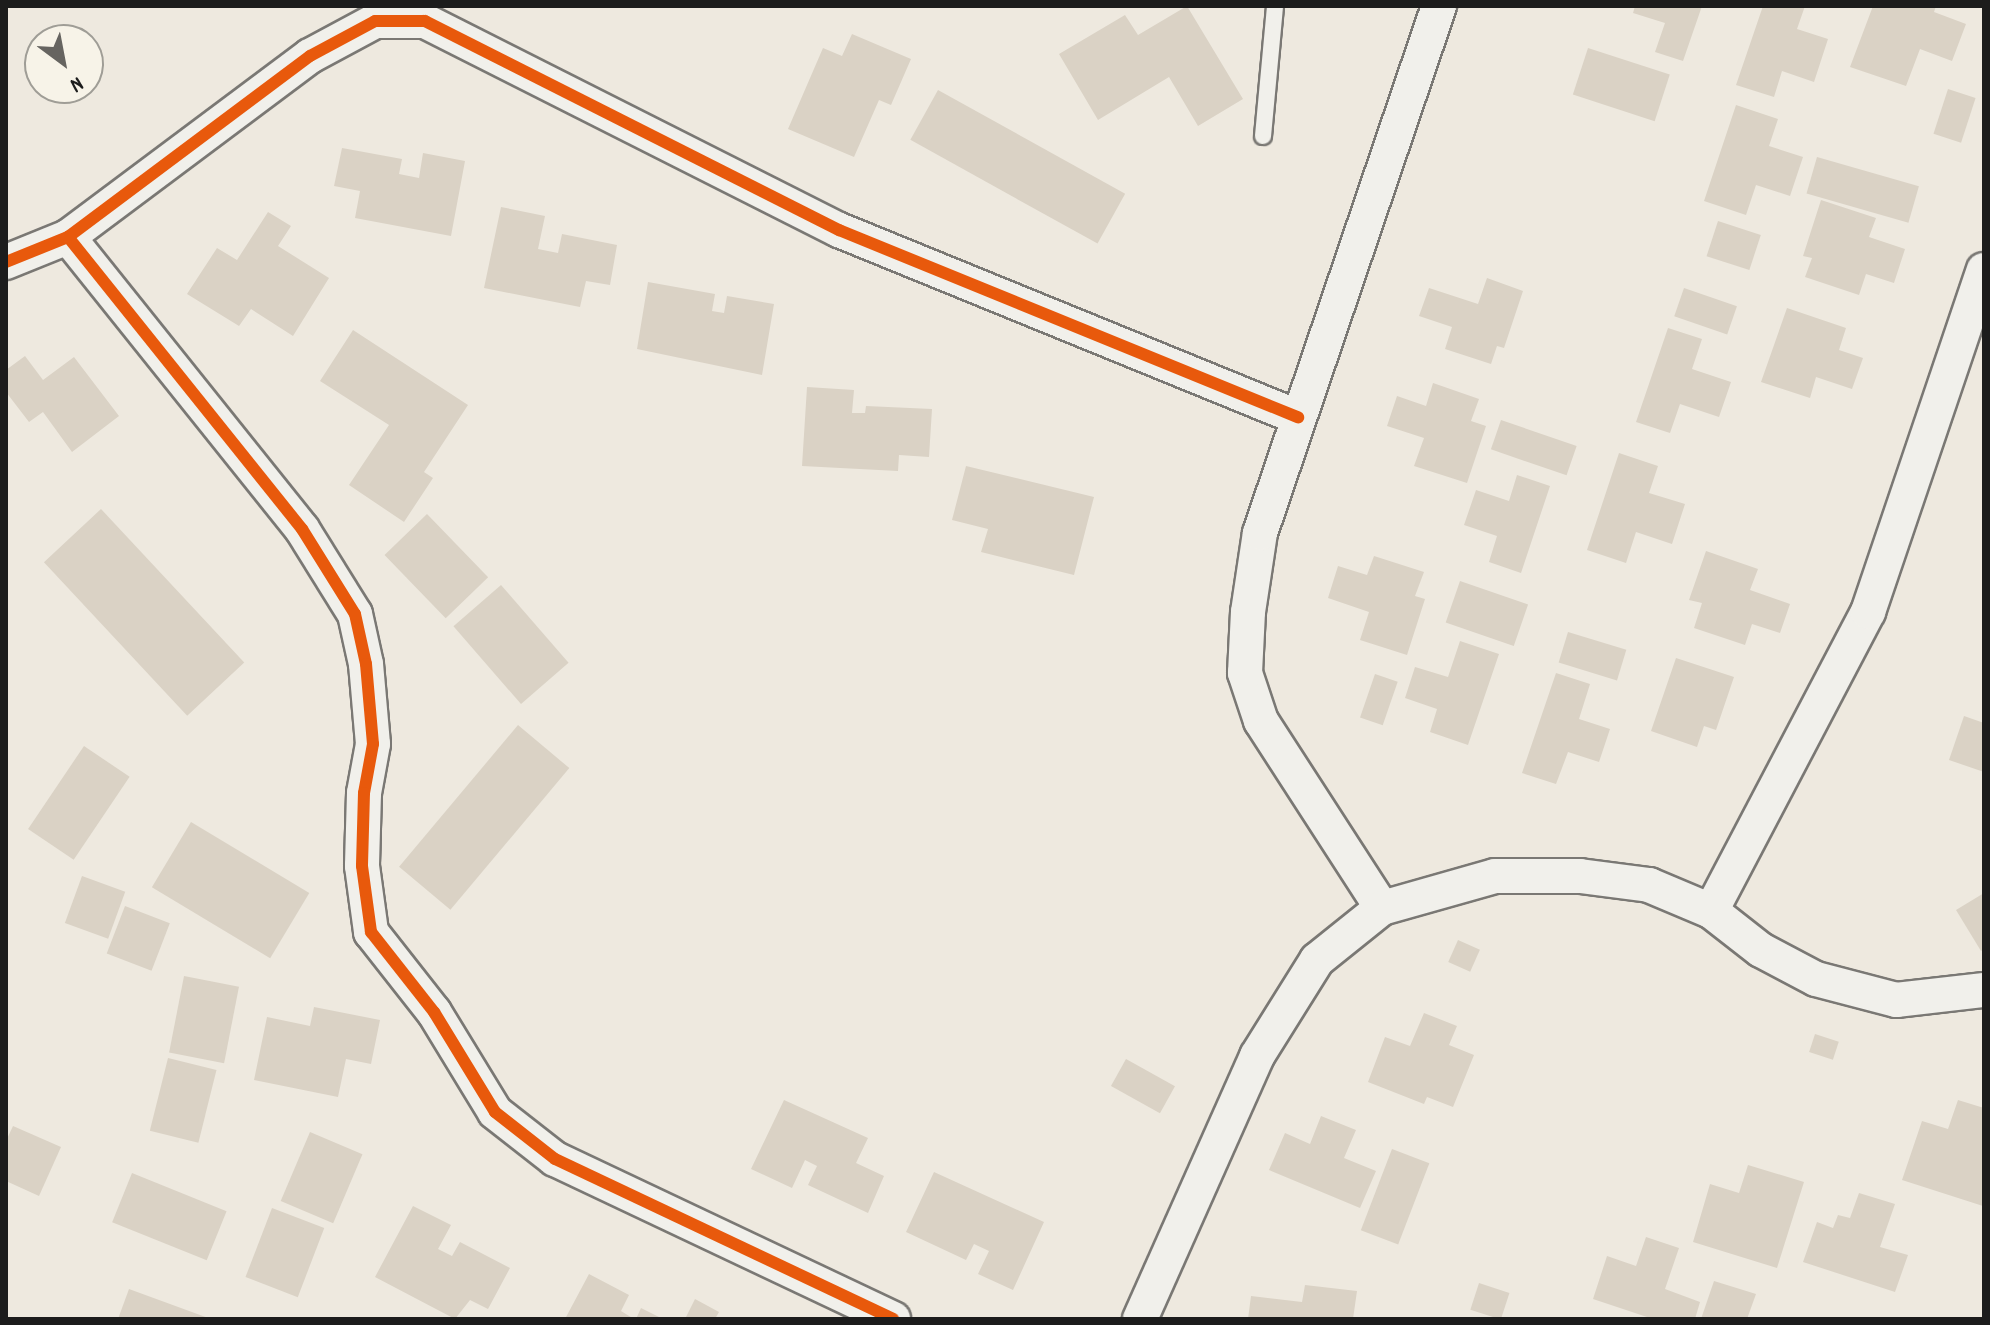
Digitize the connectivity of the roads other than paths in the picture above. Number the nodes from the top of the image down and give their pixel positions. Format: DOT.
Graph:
graph roads {
  1 [pos="1275,6"];
  2 [pos="1439,6"];
  3 [pos="1263,136"];
  4 [pos="68,237"];
  5 [pos="6,262"];
  6 [pos="1984,270"];
  7 [pos="1298,417"];
  8 [pos="1382,908"];
  9 [pos="1711,911"];
  10 [pos="1984,990"];
  11 [pos="893,1319"];
  12 [pos="1140,1319"];
  1 -- 3 [label="lane"];
  2 -- 7 [label="street"];
  4 -- 5 [label="street"];
  4 -- 7 [label="street"];
  4 -- 11 [label="street"];
  6 -- 9 [label="street"];
  7 -- 8 [label="street"];
  8 -- 9 [label="street"];
  8 -- 12 [label="street"];
  9 -- 10 [label="street"];
}
